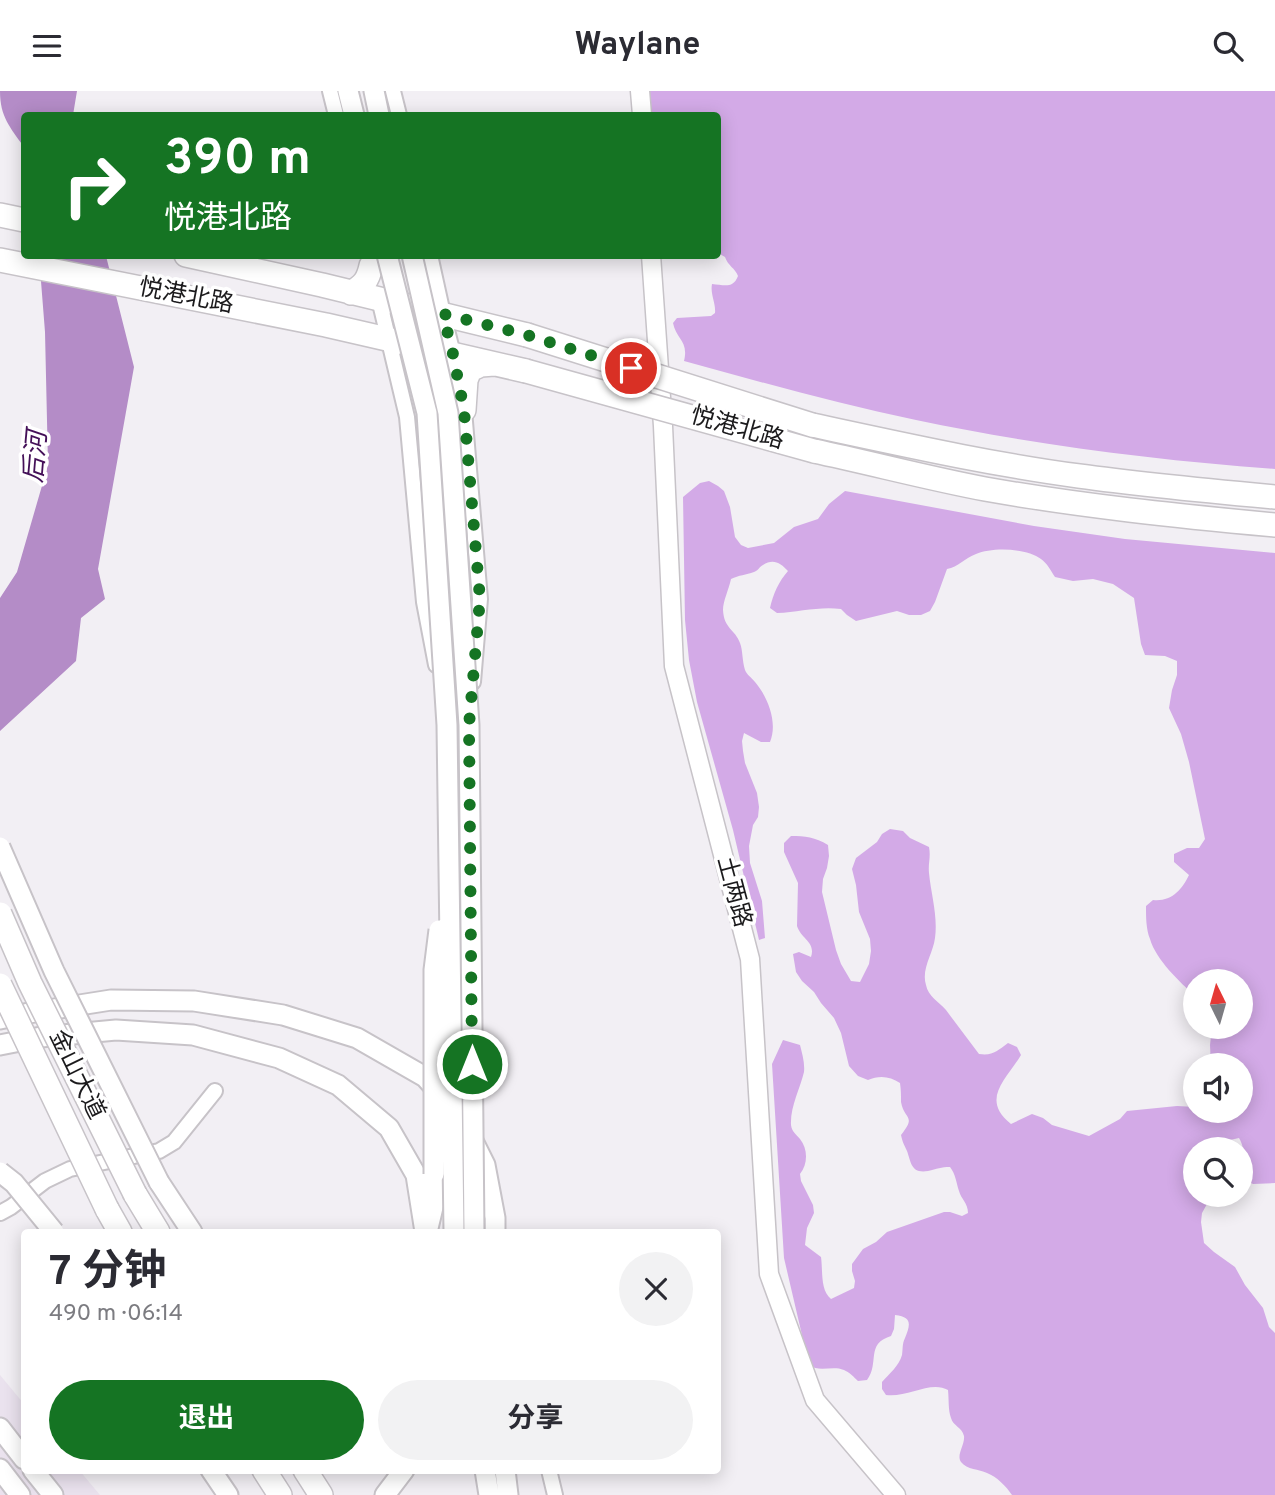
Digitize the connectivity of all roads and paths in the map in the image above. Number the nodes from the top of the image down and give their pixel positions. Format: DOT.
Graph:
graph roads {
  1 [pos="330,91"];
  2 [pos="348,91"];
  3 [pos="373,91"];
  4 [pos="393,91"];
  5 [pos="640,91"];
  6 [pos="334,112"];
  7 [pos="353,112"];
  8 [pos="378,112"];
  9 [pos="398,112"];
  10 [pos="642,112"];
  11 [pos="0,215"];
  12 [pos="21,219"];
  13 [pos="204,259"];
  14 [pos="375,259"];
  15 [pos="413,259"];
  16 [pos="431,259"];
  17 [pos="651,259"];
  18 [pos="0,260"];
  19 [pos="351,293"];
  20 [pos="379,299"];
  21 [pos="443,314"];
  22 [pos="389,339"];
  23 [pos="453,354"];
  24 [pos="496,364"];
  25 [pos="464,410"];
  26 [pos="1275,498"];
  27 [pos="1275,525"];
  28 [pos="447,725"];
  29 [pos="469,725"];
  30 [pos="0,847"];
  31 [pos="448,867"];
  32 [pos="0,914"];
  33 [pos="0,985"];
  34 [pos="0,1019"];
  35 [pos="0,1045"];
  36 [pos="215,1091"];
  37 [pos="0,1172"];
  38 [pos="0,1213"];
  39 [pos="52,1229"];
  40 [pos="118,1229"];
  41 [pos="156,1229"];
  42 [pos="190,1229"];
  43 [pos="425,1229"];
  44 [pos="427,1229"];
  45 [pos="454,1229"];
  46 [pos="474,1229"];
  47 [pos="495,1229"];
  48 [pos="0,1428"];
  49 [pos="21,1455"];
  50 [pos="0,1469"];
  51 [pos="36,1474"];
  52 [pos="214,1474"];
  53 [pos="267,1474"];
  54 [pos="308,1474"];
  55 [pos="401,1474"];
  56 [pos="486,1474"];
  57 [pos="505,1474"];
  58 [pos="550,1474"];
  59 [pos="20,1495"];
  60 [pos="53,1495"];
  61 [pos="228,1495"];
  62 [pos="280,1495"];
  63 [pos="321,1495"];
  64 [pos="385,1495"];
  65 [pos="489,1495"];
  66 [pos="508,1495"];
  67 [pos="555,1495"];
  68 [pos="896,1495"];
  1 -- 6 [label="street"];
  2 -- 7 [label="main road"];
  3 -- 8 [label="main road"];
  4 -- 9 [label="street"];
  5 -- 10 [label="street"];
  11 -- 12 [label="main road"];
  13 -- 19 [label="main road, 悦港北路"];
  14 -- 19 [label="main road"];
  14 -- 20 [label="street"];
  14 -- 28 [label="main road, bridge"];
  15 -- 29 [label="main road, bridge"];
  16 -- 21 [label="street"];
  17 -- 68 [label="street, 土两路"];
  18 -- 22 [label="main road, 悦港北路"];
  19 -- 20 [label="main road, 悦港北路"];
  20 -- 21 [label="main road, 悦港北路"];
  20 -- 22 [label="street"];
  21 -- 23 [label="street"];
  21 -- 26 [label="main road, 悦港北路, bridge"];
  22 -- 23 [label="main road, 悦港北路"];
  22 -- 28 [label="street, bridge"];
  23 -- 24 [label="main road, 悦港北路"];
  23 -- 25 [label="street"];
  24 -- 25 [label="main road"];
  24 -- 27 [label="main road, 悦港北路, bridge"];
  25 -- 29 [label="street, bridge"];
  28 -- 31 [label="main road, bridge"];
  29 -- 46 [label="main road, bridge"];
  30 -- 42 [label="main road, bridge"];
  31 -- 44 [label="main road, bridge"];
  31 -- 45 [label="main road, bridge"];
  32 -- 41 [label="main road, 金山大道, bridge"];
  33 -- 40 [label="main road, 金山大道, bridge"];
  34 -- 47 [label="main road, bridge"];
  35 -- 43 [label="main road, bridge"];
  36 -- 38 [label="street"];
  37 -- 39 [label="main road, bridge"];
  48 -- 49 [label="main road"];
  50 -- 59 [label="main road"];
  51 -- 60 [label="main road"];
  52 -- 61 [label="main road"];
  53 -- 62 [label="main road"];
  54 -- 63 [label="main road"];
  55 -- 64 [label="main road"];
  56 -- 65 [label="main road"];
  57 -- 66 [label="main road"];
  58 -- 67 [label="street"];
}
